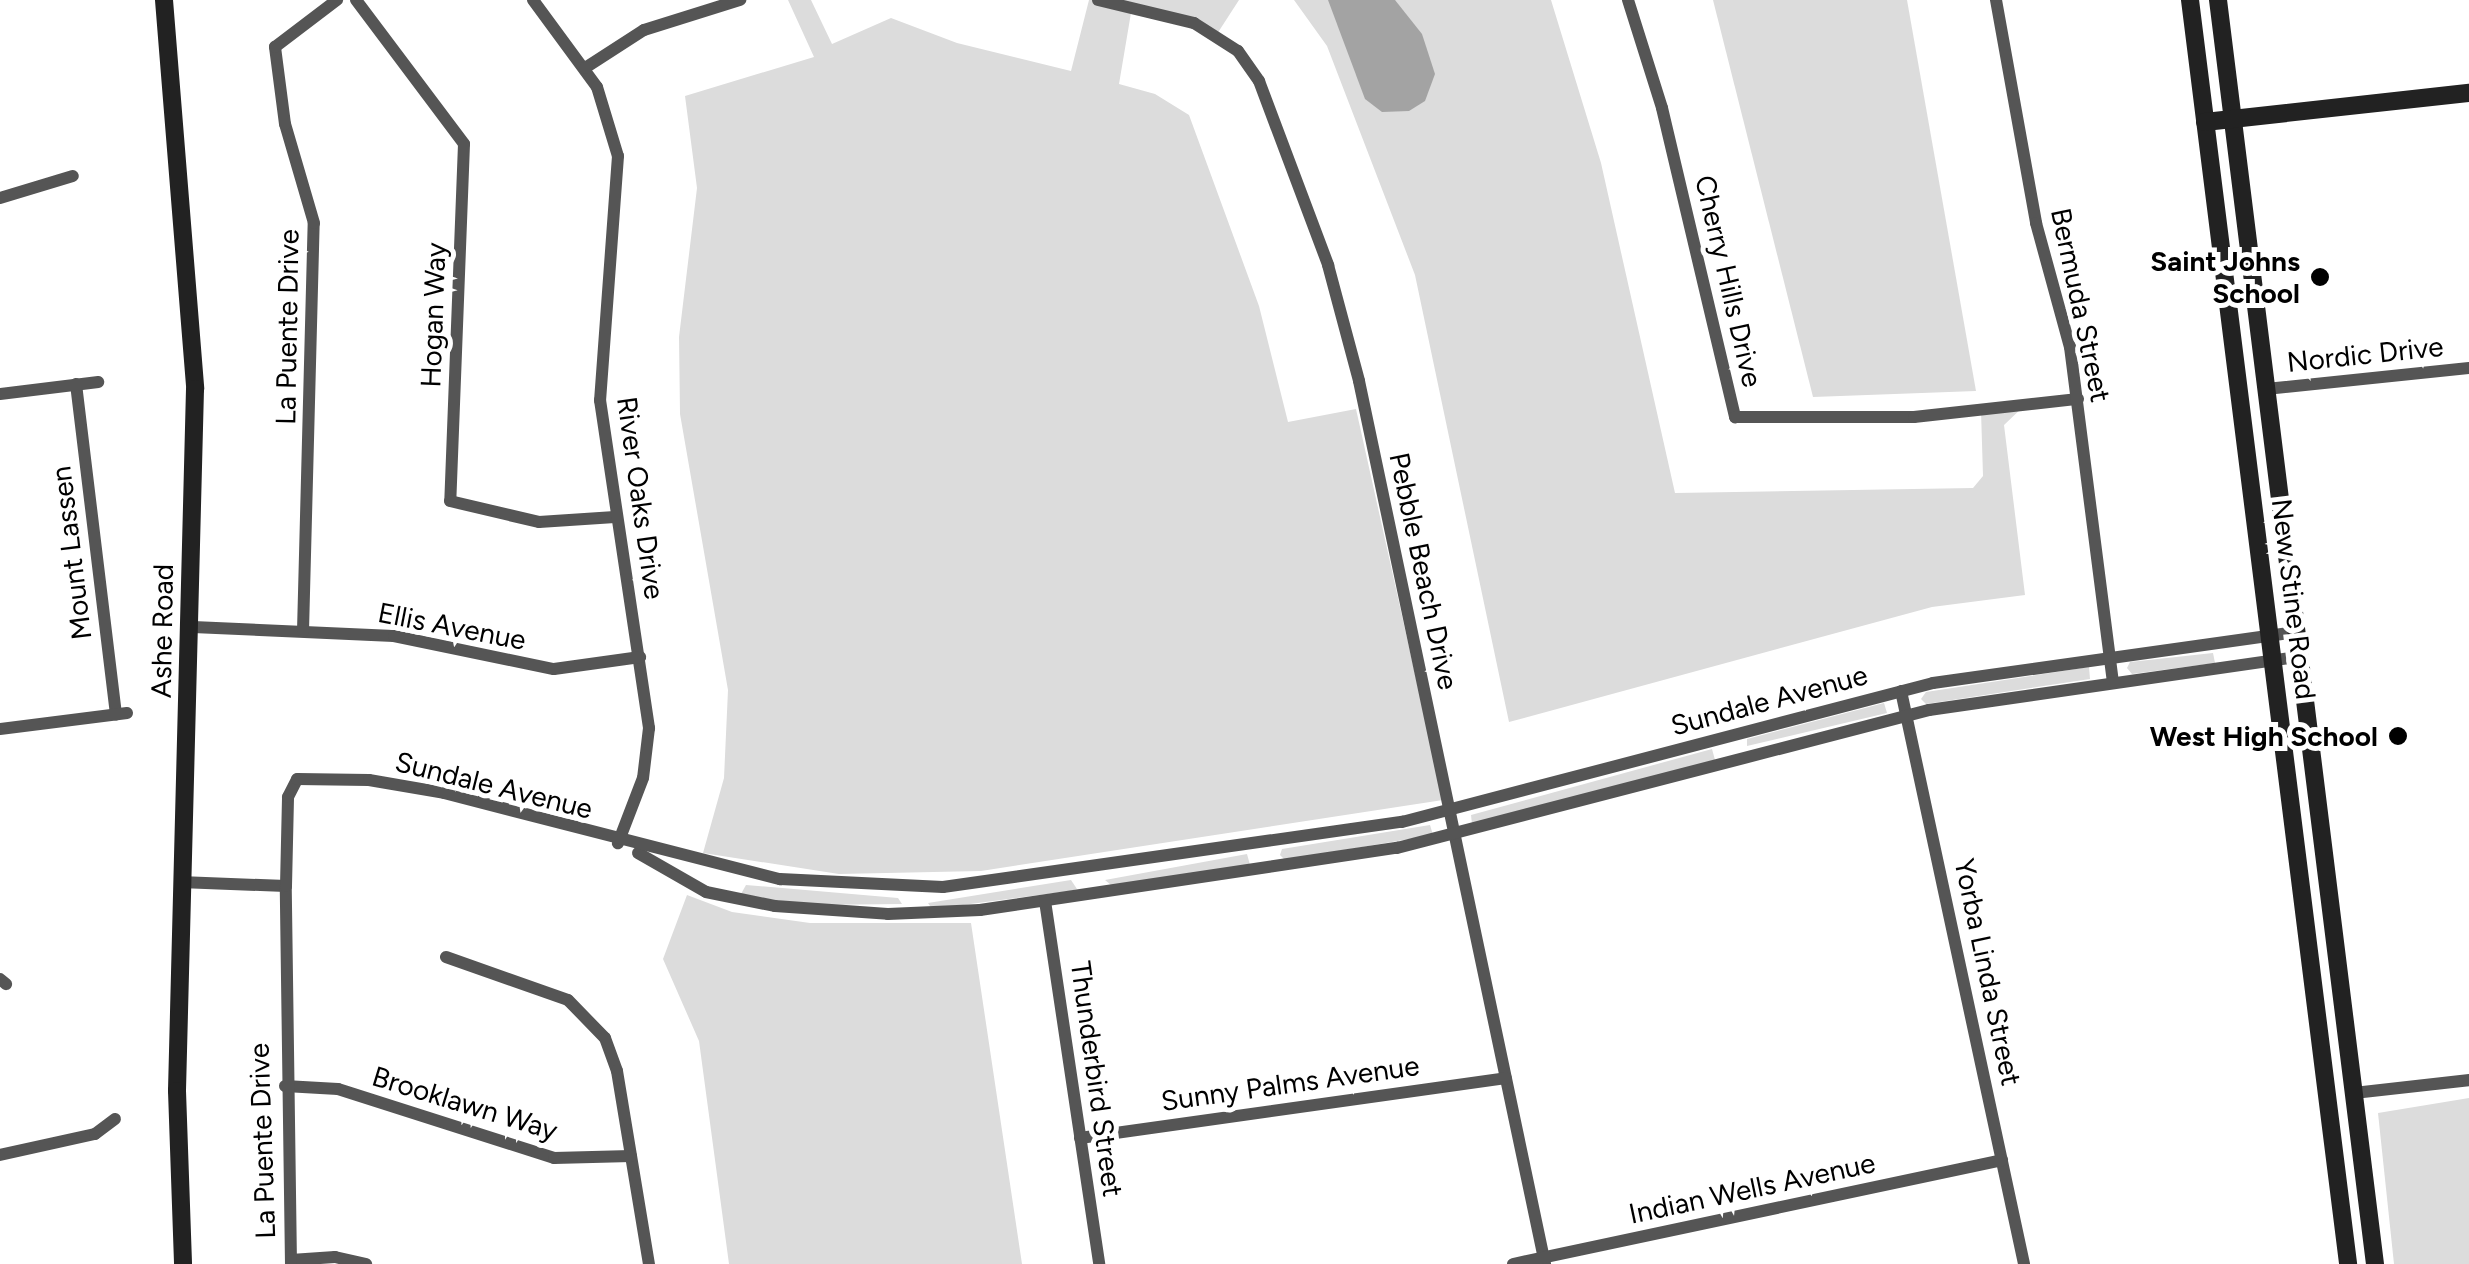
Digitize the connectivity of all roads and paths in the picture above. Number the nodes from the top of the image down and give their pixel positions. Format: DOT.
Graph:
graph roads {
  1 [pos="164,0"];
  2 [pos="336,0"];
  3 [pos="356,0"];
  4 [pos="533,0"];
  5 [pos="740,0"];
  6 [pos="1098,0"];
  7 [pos="1628,0"];
  8 [pos="1996,0"];
  9 [pos="2190,0"];
  10 [pos="2218,0"];
  11 [pos="585,68"];
  12 [pos="2469,94"];
  13 [pos="2233,119"];
  14 [pos="2206,122"];
  15 [pos="72,176"];
  16 [pos="0,198"];
  17 [pos="2469,368"];
  18 [pos="98,382"];
  19 [pos="76,384"];
  20 [pos="2266,389"];
  21 [pos="0,394"];
  22 [pos="2078,398"];
  23 [pos="615,517"];
  24 [pos="193,627"];
  25 [pos="303,632"];
  26 [pos="2296,632"];
  27 [pos="2270,634"];
  28 [pos="2110,656"];
  29 [pos="640,657"];
  30 [pos="2299,658"];
  31 [pos="2274,661"];
  32 [pos="2113,682"];
  33 [pos="1901,691"];
  34 [pos="1908,714"];
  35 [pos="0,729"];
  36 [pos="297,779"];
  37 [pos="1448,812"];
  38 [pos="1454,836"];
  39 [pos="618,843"];
  40 [pos="1260,843"];
  41 [pos="1088,868"];
  42 [pos="1264,868"];
  43 [pos="180,882"];
  44 [pos="286,886"];
  45 [pos="912,888"];
  46 [pos="1093,894"];
  47 [pos="1045,901"];
  48 [pos="912,914"];
  49 [pos="446,958"];
  50 [pos="2314,991"];
  51 [pos="1506,1078"];
  52 [pos="2469,1080"];
  53 [pos="285,1086"];
  54 [pos="2354,1093"];
  55 [pos="2330,1114"];
  56 [pos="115,1119"];
  57 [pos="1080,1138"];
  58 [pos="0,1155"];
  59 [pos="631,1156"];
  60 [pos="2002,1160"];
  61 [pos="2364,1181"];
  62 [pos="1544,1261"];
  63 [pos="291,1262"];
  64 [pos="184,1264"];
  65 [pos="366,1264"];
  66 [pos="648,1264"];
  67 [pos="1099,1264"];
  68 [pos="1512,1264"];
  69 [pos="2024,1264"];
  70 [pos="2348,1264"];
  71 [pos="2374,1264"];
  1 -- 24 [label="main road, Ashe Road"];
  2 -- 25 [label="street, La Puente Drive"];
  3 -- 23 [label="street, Hogan Way"];
  4 -- 11 [label="street, River Oaks Drive"];
  5 -- 11 [label="street"];
  6 -- 37 [label="street, Pebble Beach Drive"];
  7 -- 22 [label="street, Cherry Hills Drive"];
  8 -- 22 [label="street, Bermuda Street"];
  9 -- 14 [label="main road, New Stine Road"];
  10 -- 13 [label="main road, New Stine Road"];
  11 -- 23 [label="street, River Oaks Drive"];
  12 -- 13 [label="main road"];
  13 -- 14 [label="main road"];
  13 -- 20 [label="main road, New Stine Road"];
  14 -- 27 [label="main road, New Stine Road"];
  15 -- 16 [label="street"];
  17 -- 20 [label="street, Nordic Drive"];
  18 -- 19 [label="street"];
  19 -- 21 [label="street"];
  19 -- 35 [label="street, Mount Lassen"];
  20 -- 26 [label="main road, New Stine Road"];
  22 -- 28 [label="street, Bermuda Street"];
  23 -- 29 [label="street, River Oaks Drive"];
  24 -- 25 [label="street, Ellis Avenue"];
  24 -- 43 [label="main road, Ashe Road"];
  25 -- 29 [label="street, Ellis Avenue"];
  26 -- 27 [label="street, Sundale Avenue"];
  26 -- 30 [label="main road, New Stine Road"];
  27 -- 28 [label="street, Sundale Avenue"];
  27 -- 31 [label="main road, New Stine Road"];
  28 -- 32 [label="street, Bermuda Street"];
  28 -- 33 [label="street, Sundale Avenue"];
  29 -- 39 [label="street, River Oaks Drive"];
  30 -- 31 [label="street, Sundale Avenue"];
  30 -- 54 [label="main road, New Stine Road"];
  31 -- 32 [label="street, Sundale Avenue"];
  31 -- 50 [label="main road, New Stine Road"];
  32 -- 34 [label="street, Sundale Avenue"];
  33 -- 34 [label="street, Yorba Linda Street"];
  33 -- 37 [label="street, Sundale Avenue"];
  34 -- 38 [label="street, Sundale Avenue"];
  34 -- 60 [label="street, Yorba Linda Street"];
  36 -- 39 [label="street, Sundale Avenue"];
  36 -- 44 [label="street, La Puente Drive"];
  37 -- 38 [label="street, Pebble Beach Drive"];
  37 -- 40 [label="street, Sundale Avenue"];
  38 -- 42 [label="street, Sundale Avenue"];
  38 -- 51 [label="street, Pebble Beach Drive"];
  39 -- 45 [label="street, Sundale Avenue"];
  39 -- 48 [label="street, Sundale Avenue"];
  40 -- 41 [label="street, Sundale Avenue"];
  40 -- 42 [label="street"];
  41 -- 45 [label="street, Sundale Avenue"];
  41 -- 46 [label="street"];
  42 -- 46 [label="street, Sundale Avenue"];
  43 -- 44 [label="street"];
  43 -- 64 [label="main road, Ashe Road"];
  44 -- 53 [label="street, La Puente Drive"];
  45 -- 48 [label="street"];
  46 -- 47 [label="street, Sundale Avenue"];
  47 -- 48 [label="street, Sundale Avenue"];
  47 -- 57 [label="street, Thunderbird Street"];
  49 -- 59 [label="street"];
  50 -- 54 [label="main road"];
  50 -- 55 [label="main road, New Stine Road"];
  51 -- 57 [label="street, Sunny Palms Avenue"];
  51 -- 62 [label="street, Pebble Beach Drive"];
  52 -- 54 [label="street"];
  53 -- 59 [label="street, Brooklawn Way"];
  53 -- 63 [label="street, La Puente Drive"];
  54 -- 61 [label="main road, New Stine Road"];
  55 -- 61 [label="main road"];
  55 -- 70 [label="main road, New Stine Road"];
  56 -- 58 [label="street"];
  57 -- 67 [label="street, Thunderbird Street"];
  59 -- 66 [label="street"];
  60 -- 62 [label="street, Indian Wells Avenue"];
  60 -- 69 [label="street, Yorba Linda Street"];
  61 -- 71 [label="main road, New Stine Road"];
  62 -- 68 [label="street, Indian Wells Avenue"];
  63 -- 65 [label="street"];
}
